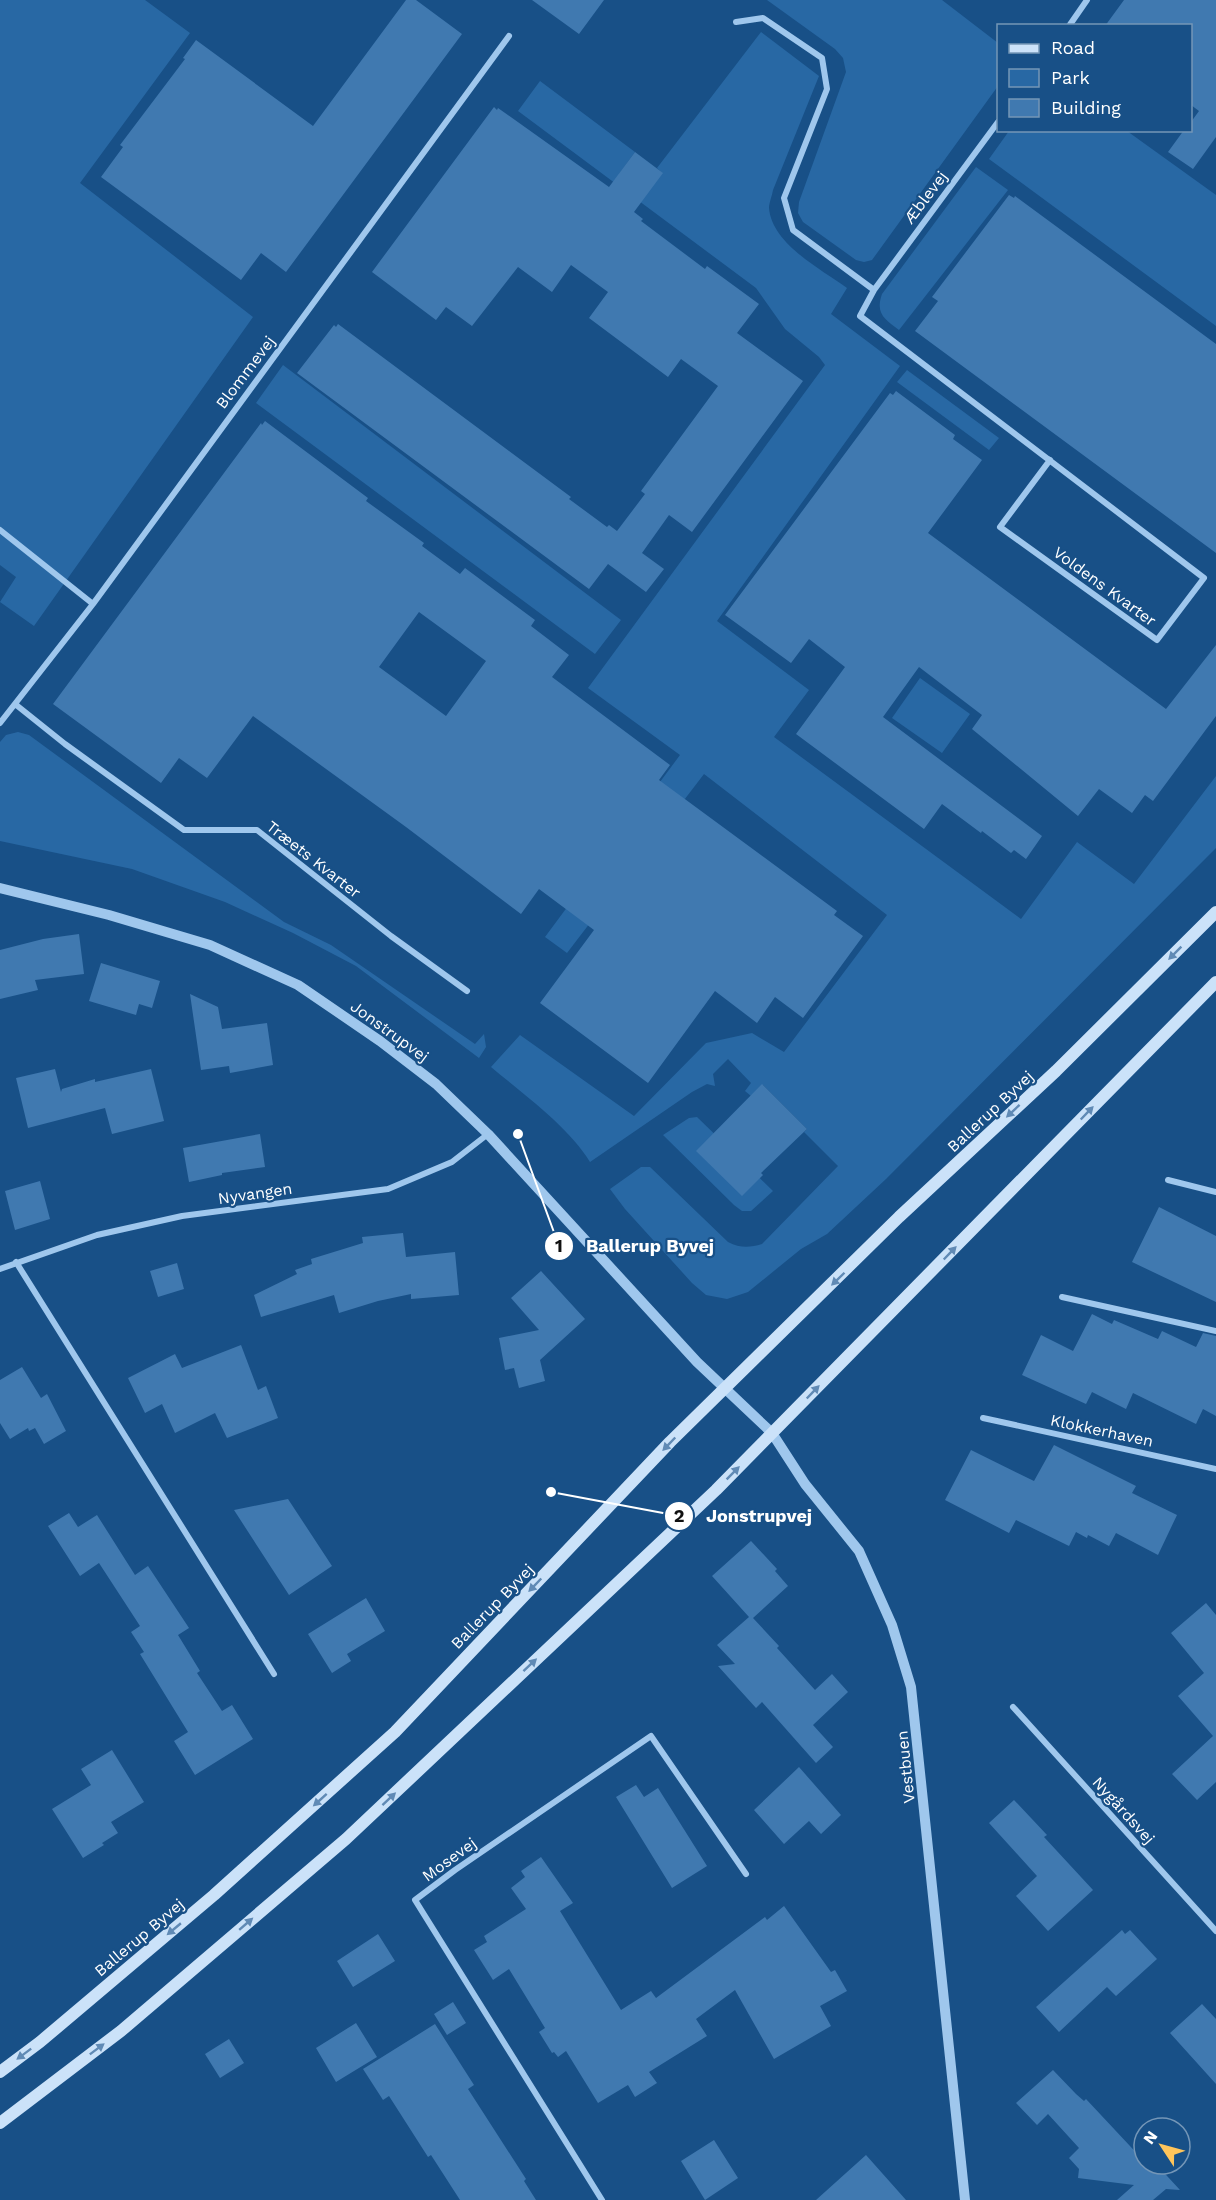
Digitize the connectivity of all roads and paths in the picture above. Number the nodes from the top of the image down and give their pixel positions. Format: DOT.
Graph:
graph roads {
  1 [pos="1087,0"];
  2 [pos="736,21"];
  3 [pos="1070,24"];
  4 [pos="509,36"];
  5 [pos="997,125"];
  6 [pos="874,290"];
  7 [pos="1050,460"];
  8 [pos="0,530"];
  9 [pos="93,603"];
  10 [pos="15,704"];
  11 [pos="0,723"];
  12 [pos="0,888"];
  13 [pos="1216,912"];
  14 [pos="1216,982"];
  15 [pos="467,991"];
  16 [pos="488,1134"];
  17 [pos="1168,1180"];
  18 [pos="1216,1192"];
  19 [pos="16,1262"];
  20 [pos="0,1269"];
  21 [pos="1062,1297"];
  22 [pos="1216,1331"];
  23 [pos="726,1388"];
  24 [pos="983,1418"];
  25 [pos="772,1433"];
  26 [pos="1216,1468"];
  27 [pos="274,1674"];
  28 [pos="1013,1707"];
  29 [pos="746,1875"];
  30 [pos="1216,1931"];
  31 [pos="0,2072"];
  32 [pos="0,2122"];
  33 [pos="602,2200"];
  34 [pos="965,2200"];
  1 -- 3 [label="street"];
  2 -- 6 [label="street"];
  4 -- 9 [label="street, Blommevej"];
  5 -- 6 [label="street, Æblevej"];
  6 -- 7 [label="street, Voldens Kvarter"];
  7 -- 7 [label="street, Voldens Kvarter"];
  8 -- 9 [label="street"];
  9 -- 10 [label="street, Blommevej"];
  10 -- 11 [label="street, Blommevej"];
  10 -- 15 [label="street, Træets Kvarter"];
  12 -- 16 [label="street, Jonstrupvej"];
  13 -- 23 [label="main road, Ballerup Byvej, one-way"];
  25 -- 14 [label="main road, one-way"];
  16 -- 19 [label="street, Nyvangen"];
  16 -- 23 [label="street, Jonstrupvej"];
  17 -- 18 [label="street"];
  19 -- 20 [label="street, Nyvangen"];
  19 -- 27 [label="street"];
  21 -- 22 [label="street"];
  23 -- 25 [label="street, Vestbuen"];
  23 -- 31 [label="main road, Ballerup Byvej, one-way"];
  24 -- 26 [label="street, Klokkerhaven"];
  32 -- 25 [label="main road, one-way"];
  25 -- 34 [label="street, Vestbuen"];
  28 -- 30 [label="street, Nygårdsvej"];
  29 -- 33 [label="street, Mosevej"];
}
